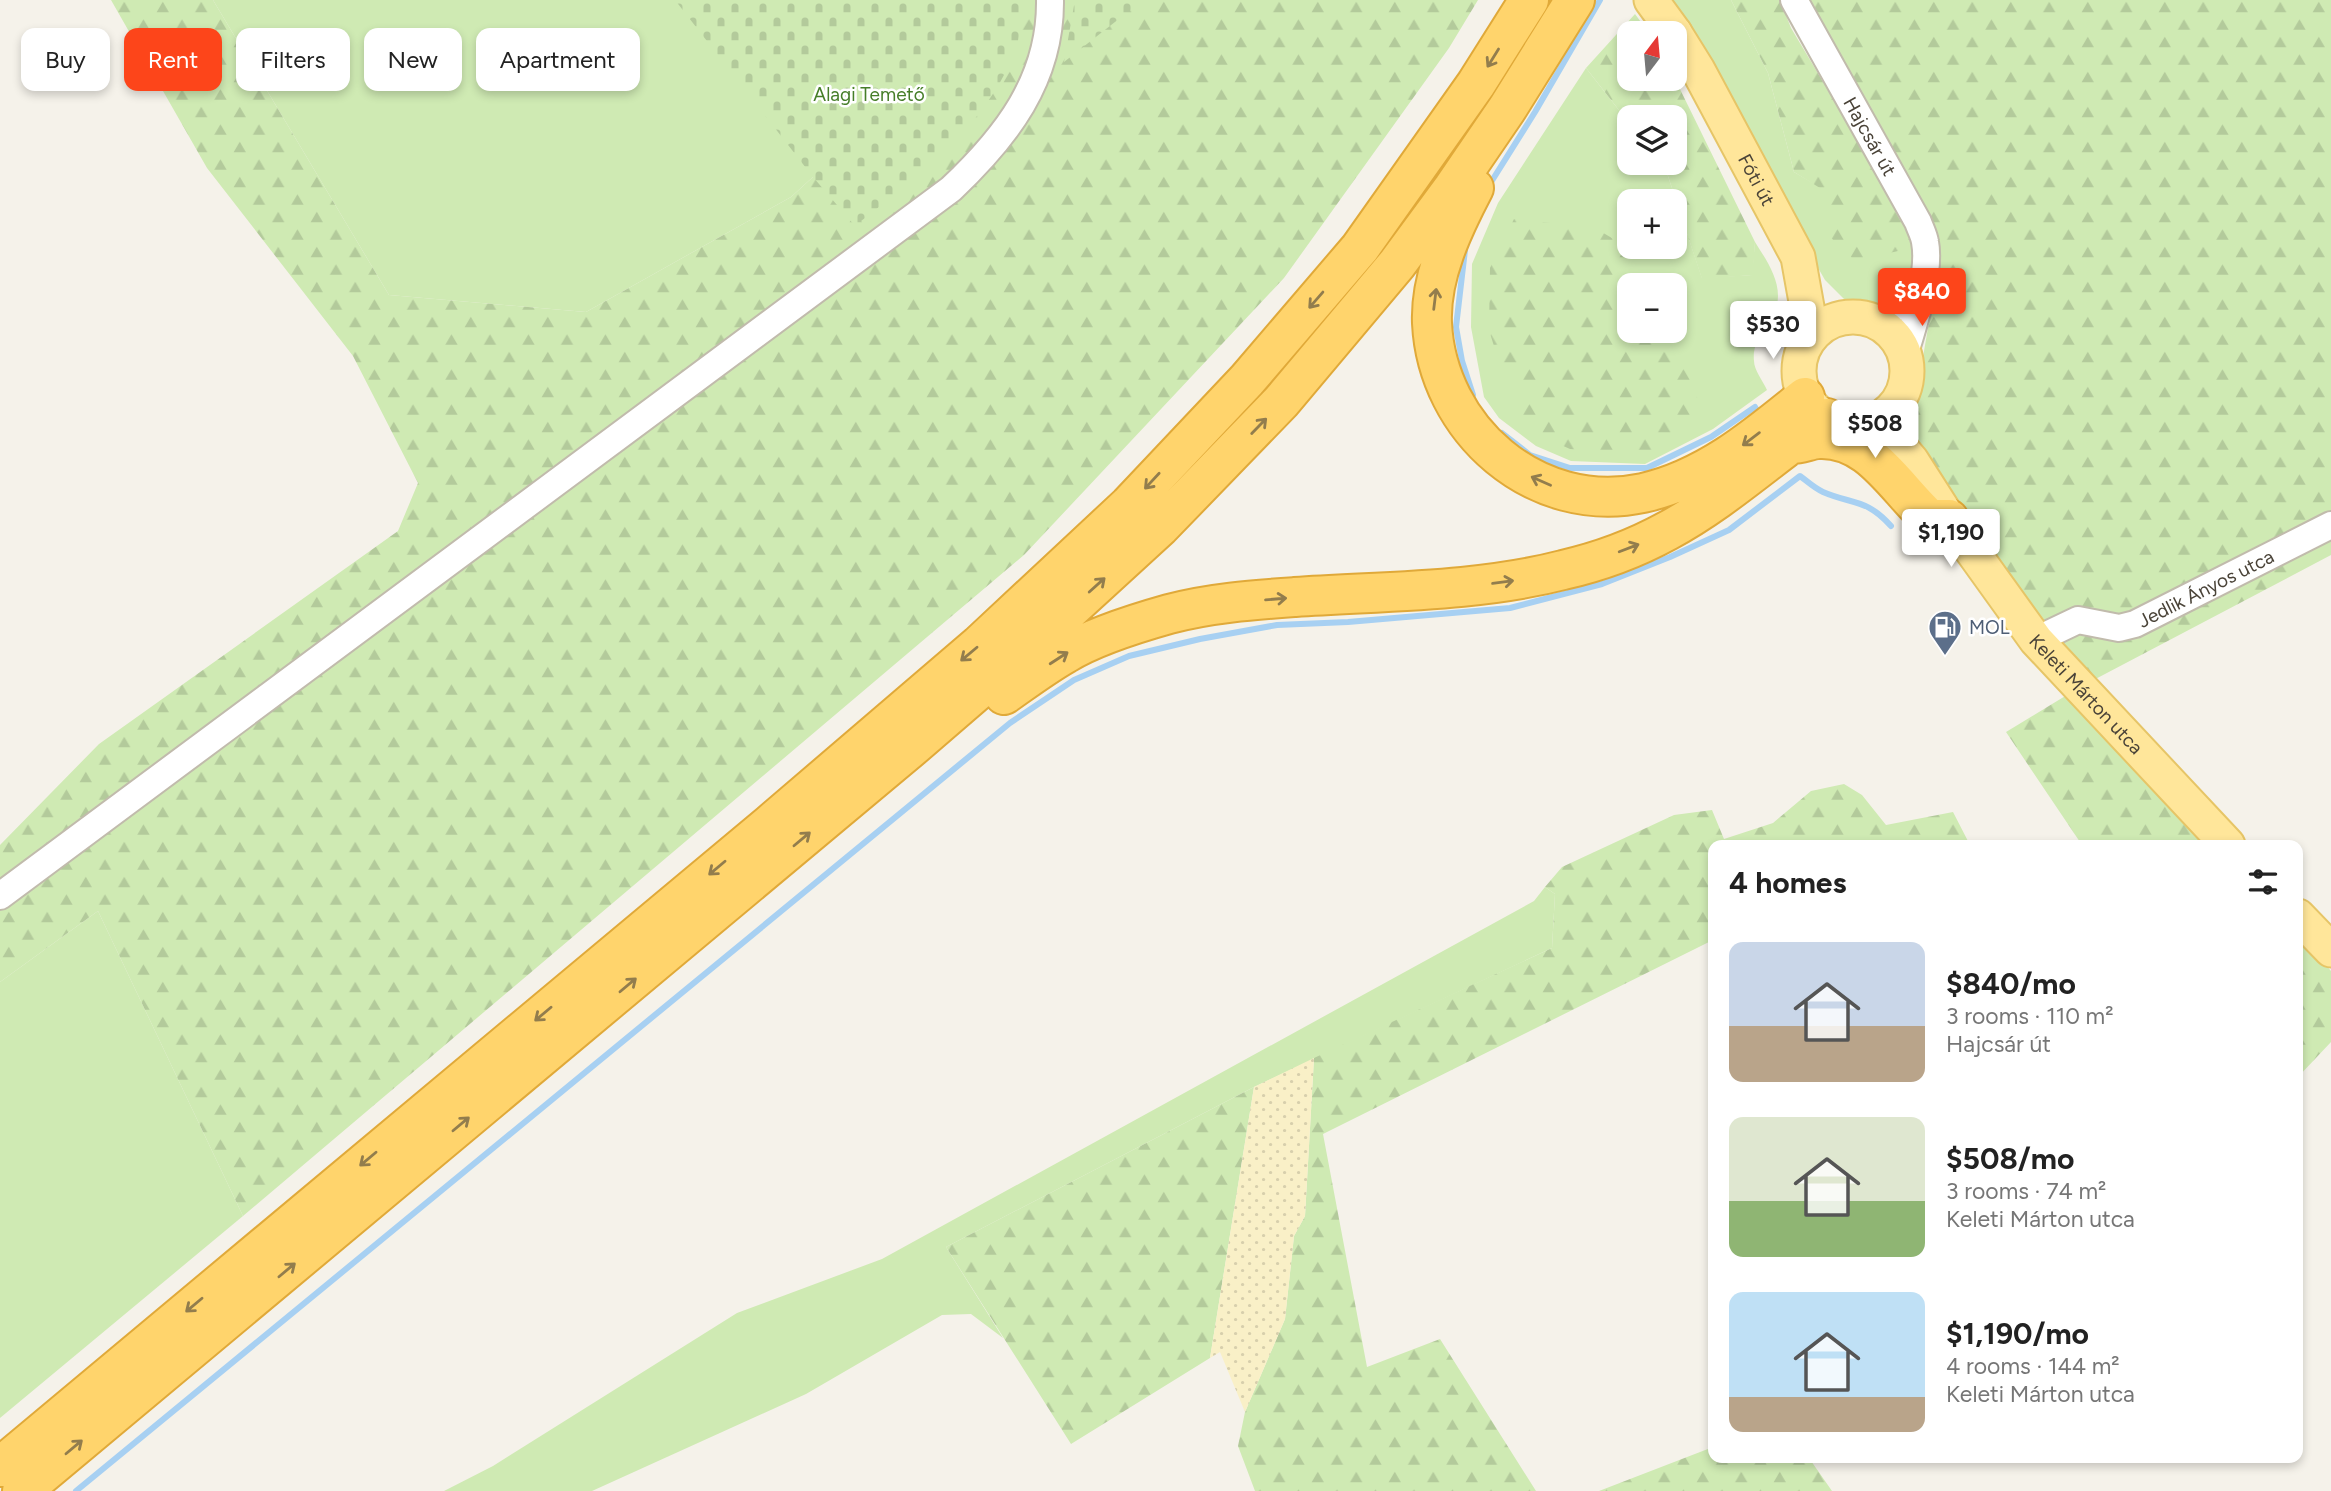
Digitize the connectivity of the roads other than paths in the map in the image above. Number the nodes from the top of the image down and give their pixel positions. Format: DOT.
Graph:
graph roads {
  1 [pos="1051,0"];
  2 [pos="1529,0"];
  3 [pos="1575,0"];
  4 [pos="1651,0"];
  5 [pos="1794,0"];
  6 [pos="1666,21"];
  7 [pos="1687,52"];
  8 [pos="1507,109"];
  9 [pos="1798,257"];
  10 [pos="1923,277"];
  11 [pos="1866,320"];
  12 [pos="1812,335"];
  13 [pos="1905,356"];
  14 [pos="1816,407"];
  15 [pos="1882,415"];
  16 [pos="1791,444"];
  17 [pos="1949,519"];
  18 [pos="2331,525"];
  19 [pos="2036,640"];
  20 [pos="917,743"];
  21 [pos="2223,840"];
  22 [pos="0,896"];
  23 [pos="2303,921"];
  24 [pos="2331,950"];
  25 [pos="0,1467"];
  26 [pos="22,1491"];
  1 -- 22 [label="street"];
  2 -- 25 [label="highway, one-way"];
  3 -- 8 [label="highway"];
  4 -- 6 [label="main road, Fóti út"];
  5 -- 10 [label="street, Hajcsár út"];
  7 -- 9 [label="main road, Fóti út"];
  14 -- 8 [label="highway, one-way"];
  20 -- 8 [label="highway, one-way"];
  9 -- 11 [label="main road"];
  9 -- 12 [label="main road, Fóti út"];
  10 -- 11 [label="street"];
  10 -- 13 [label="street, Hajcsár út"];
  11 -- 12 [label="main road"];
  11 -- 13 [label="main road"];
  12 -- 14 [label="main road"];
  13 -- 15 [label="main road"];
  14 -- 15 [label="main road"];
  14 -- 16 [label="highway"];
  15 -- 17 [label="main road, Keleti Márton utca"];
  16 -- 17 [label="highway"];
  20 -- 16 [label="highway, one-way"];
  17 -- 19 [label="main road, Keleti Márton utca"];
  18 -- 19 [label="street, Jedlik Ányos utca"];
  19 -- 21 [label="main road, Keleti Márton utca"];
  26 -- 20 [label="highway, one-way"];
  23 -- 24 [label="main road"];
}
